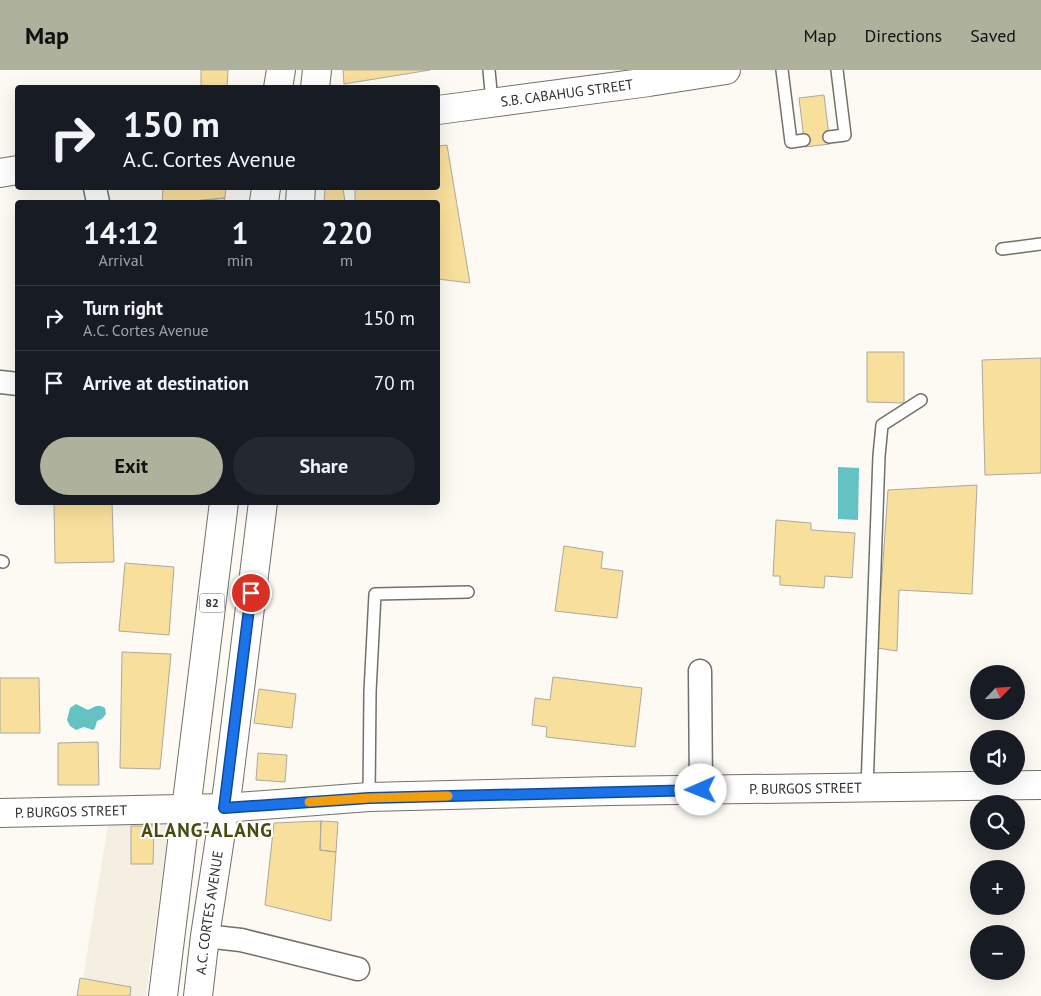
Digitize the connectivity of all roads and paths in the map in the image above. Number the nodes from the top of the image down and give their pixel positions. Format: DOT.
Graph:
graph roads {
  1 [pos="281,70"];
  2 [pos="317,70"];
  3 [pos="489,70"];
  4 [pos="726,70"];
  5 [pos="782,70"];
  6 [pos="836,70"];
  7 [pos="278,85"];
  8 [pos="315,85"];
  9 [pos="492,102"];
  10 [pos="440,110"];
  11 [pos="829,137"];
  12 [pos="804,140"];
  13 [pos="15,170"];
  14 [pos="0,173"];
  15 [pos="1041,244"];
  16 [pos="1002,248"];
  17 [pos="0,382"];
  18 [pos="15,384"];
  19 [pos="921,400"];
  20 [pos="224,505"];
  21 [pos="263,505"];
  22 [pos="468,592"];
  23 [pos="700,671"];
  24 [pos="1041,785"];
  25 [pos="867,788"];
  26 [pos="701,790"];
  27 [pos="369,798"];
  28 [pos="186,808"];
  29 [pos="224,808"];
  30 [pos="0,813"];
  31 [pos="205,936"];
  32 [pos="358,969"];
  33 [pos="163,996"];
  34 [pos="198,996"];
  1 -- 7 [label="street"];
  2 -- 8 [label="street"];
  3 -- 9 [label="lane"];
  4 -- 9 [label="street, S.B. CABAHUG STREET"];
  5 -- 12 [label="lane"];
  6 -- 11 [label="lane"];
  9 -- 10 [label="street, S.B. CABAHUG STREET"];
  13 -- 14 [label="street"];
  15 -- 16 [label="lane"];
  17 -- 18 [label="street"];
  19 -- 25 [label="lane"];
  20 -- 28 [label="street, 82"];
  21 -- 29 [label="street, A.C. CORTES AVENUE"];
  22 -- 27 [label="lane"];
  23 -- 26 [label="street"];
  24 -- 25 [label="street, P. BURGOS STREET"];
  25 -- 26 [label="street, P. BURGOS STREET"];
  26 -- 27 [label="street, P. BURGOS STREET"];
  27 -- 29 [label="street, P. BURGOS STREET"];
  28 -- 29 [label="street, P. BURGOS STREET"];
  28 -- 30 [label="street, P. BURGOS STREET"];
  28 -- 33 [label="street, 82"];
  29 -- 31 [label="street, A.C. CORTES AVENUE"];
  31 -- 32 [label="street"];
  31 -- 34 [label="street, A.C. CORTES AVENUE"];
}
